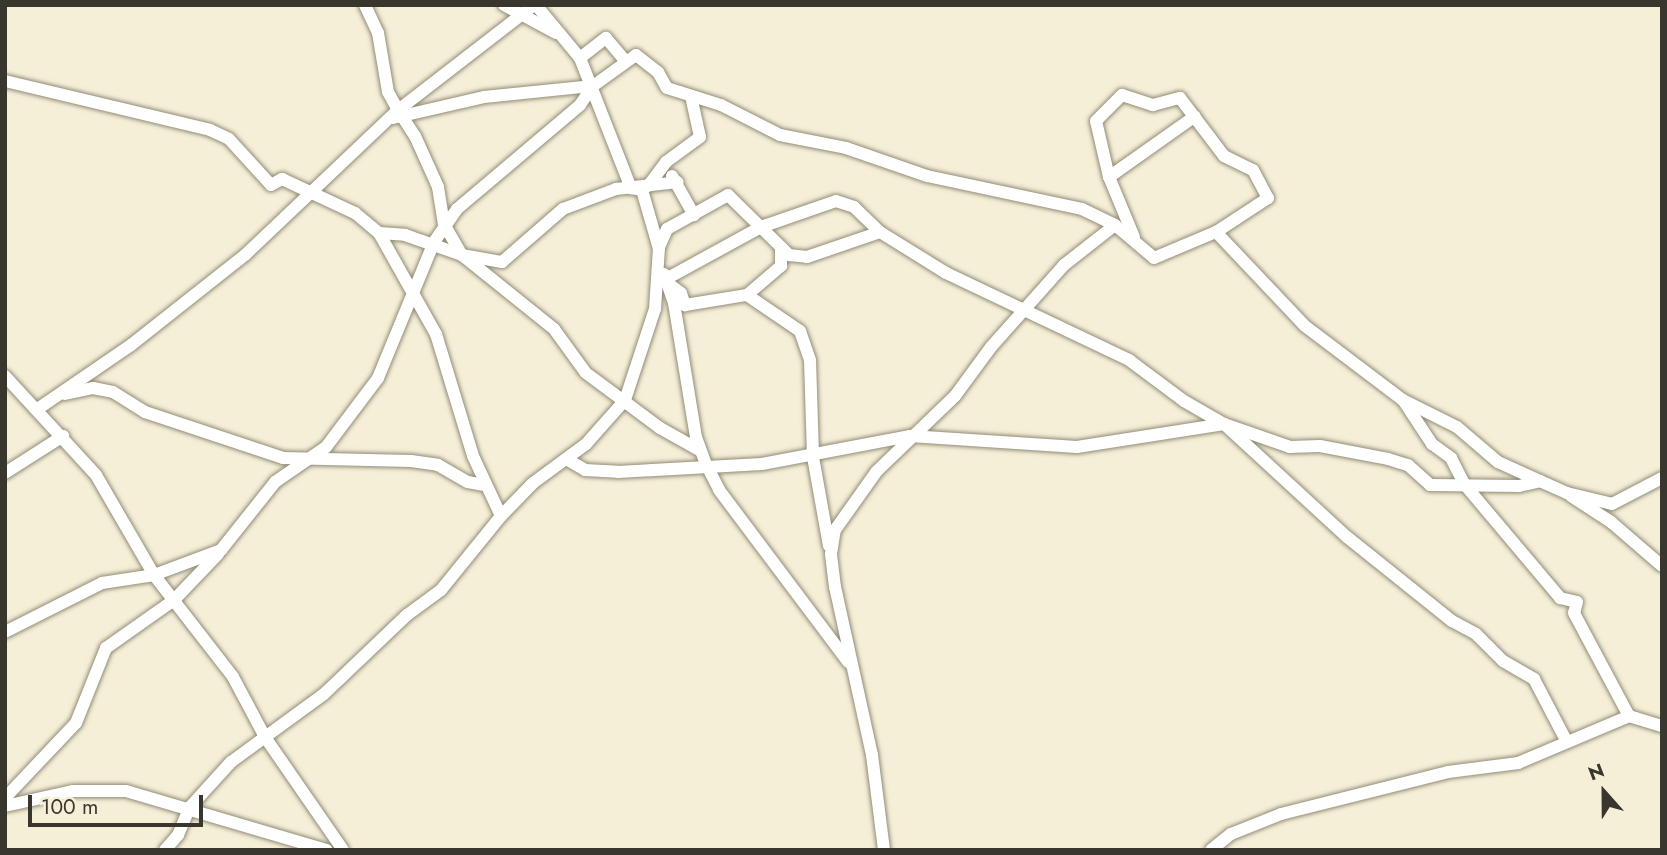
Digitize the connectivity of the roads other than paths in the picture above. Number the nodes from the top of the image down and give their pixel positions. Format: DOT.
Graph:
graph roads {
  1 [pos="365,5"];
  2 [pos="504,5"];
  3 [pos="535,5"];
  4 [pos="521,17"];
  5 [pos="561,36"];
  6 [pos="580,58"];
  7 [pos="625,61"];
  8 [pos="5,82"];
  9 [pos="593,86"];
  10 [pos="27,88"];
  11 [pos="5,91"];
  12 [pos="691,96"];
  13 [pos="395,115"];
  14 [pos="1195,116"];
  15 [pos="664,167"];
  16 [pos="1110,177"];
  17 [pos="678,182"];
  18 [pos="641,187"];
  19 [pos="310,195"];
  20 [pos="694,215"];
  21 [pos="444,224"];
  22 [pos="1115,225"];
  23 [pos="761,227"];
  24 [pos="880,232"];
  25 [pos="1216,232"];
  26 [pos="379,233"];
  27 [pos="1135,239"];
  28 [pos="435,242"];
  29 [pos="781,247"];
  30 [pos="462,255"];
  31 [pos="665,277"];
  32 [pos="412,295"];
  33 [pos="747,295"];
  34 [pos="1027,310"];
  35 [pos="5,376"];
  36 [pos="55,397"];
  37 [pos="625,400"];
  38 [pos="1404,400"];
  39 [pos="39,408"];
  40 [pos="1224,424"];
  41 [pos="63,436"];
  42 [pos="910,436"];
  43 [pos="699,450"];
  44 [pos="813,457"];
  45 [pos="302,459"];
  46 [pos="568,460"];
  47 [pos="706,464"];
  48 [pos="5,473"];
  49 [pos="1662,478"];
  50 [pos="1540,481"];
  51 [pos="483,485"];
  52 [pos="1465,485"];
  53 [pos="1567,494"];
  54 [pos="501,516"];
  55 [pos="221,550"];
  56 [pos="831,554"];
  57 [pos="1662,566"];
  58 [pos="154,575"];
  59 [pos="174,600"];
  60 [pos="5,632"];
  61 [pos="853,672"];
  62 [pos="1629,716"];
  63 [pos="1662,726"];
  64 [pos="265,737"];
  65 [pos="1567,742"];
  66 [pos="5,798"];
  67 [pos="5,806"];
  68 [pos="190,807"];
  69 [pos="165,850"];
  70 [pos="327,850"];
  71 [pos="343,850"];
  72 [pos="884,850"];
  73 [pos="1211,850"];
  1 -- 13 [label="street"];
  2 -- 4 [label="street"];
  3 -- 4 [label="street"];
  3 -- 5 [label="street"];
  4 -- 5 [label="street"];
  4 -- 13 [label="street"];
  5 -- 6 [label="street"];
  6 -- 7 [label="street"];
  6 -- 9 [label="street"];
  7 -- 9 [label="street"];
  7 -- 12 [label="street"];
  8 -- 10 [label="street"];
  9 -- 13 [label="street"];
  9 -- 18 [label="street"];
  9 -- 21 [label="street"];
  10 -- 11 [label="street"];
  10 -- 19 [label="street"];
  12 -- 15 [label="street"];
  12 -- 22 [label="street"];
  13 -- 19 [label="street"];
  13 -- 21 [label="street"];
  14 -- 16 [label="street"];
  14 -- 16 [label="street"];
  14 -- 25 [label="street"];
  15 -- 17 [label="street"];
  15 -- 18 [label="street"];
  16 -- 27 [label="street"];
  17 -- 18 [label="street"];
  17 -- 20 [label="street"];
  18 -- 30 [label="street"];
  18 -- 31 [label="street"];
  19 -- 26 [label="street"];
  19 -- 36 [label="street"];
  20 -- 23 [label="street"];
  20 -- 31 [label="street"];
  21 -- 28 [label="street"];
  21 -- 30 [label="street"];
  22 -- 27 [label="street"];
  22 -- 34 [label="street"];
  23 -- 24 [label="street"];
  23 -- 29 [label="street"];
  23 -- 31 [label="street"];
  24 -- 29 [label="street"];
  24 -- 34 [label="street"];
  25 -- 27 [label="street"];
  25 -- 38 [label="street"];
  26 -- 28 [label="street"];
  26 -- 32 [label="street"];
  28 -- 30 [label="street"];
  28 -- 32 [label="street"];
  29 -- 33 [label="street"];
  30 -- 37 [label="street"];
  31 -- 33 [label="street"];
  31 -- 37 [label="street"];
  31 -- 43 [label="street"];
  32 -- 45 [label="street"];
  32 -- 51 [label="street"];
  33 -- 44 [label="street"];
  34 -- 40 [label="street"];
  34 -- 42 [label="street"];
  35 -- 39 [label="street"];
  36 -- 39 [label="street"];
  36 -- 45 [label="street"];
  37 -- 43 [label="street"];
  37 -- 46 [label="street"];
  38 -- 50 [label="street"];
  38 -- 52 [label="street"];
  39 -- 41 [label="street"];
  40 -- 42 [label="street"];
  40 -- 52 [label="street"];
  40 -- 65 [label="street"];
  41 -- 48 [label="street"];
  41 -- 58 [label="street"];
  42 -- 44 [label="street"];
  42 -- 56 [label="street"];
  43 -- 47 [label="street"];
  44 -- 47 [label="street"];
  44 -- 56 [label="street"];
  45 -- 51 [label="street"];
  45 -- 55 [label="street"];
  46 -- 47 [label="street"];
  46 -- 54 [label="street"];
  47 -- 61 [label="street"];
  49 -- 53 [label="street"];
  50 -- 52 [label="street"];
  50 -- 53 [label="street"];
  51 -- 54 [label="street"];
  52 -- 62 [label="street"];
  53 -- 57 [label="street"];
  54 -- 64 [label="street"];
  55 -- 58 [label="street"];
  55 -- 59 [label="street"];
  56 -- 61 [label="street"];
  58 -- 59 [label="street"];
  58 -- 60 [label="street"];
  59 -- 64 [label="street"];
  59 -- 66 [label="street"];
  61 -- 72 [label="street"];
  62 -- 63 [label="street"];
  62 -- 65 [label="street"];
  64 -- 68 [label="street"];
  64 -- 71 [label="street"];
  65 -- 73 [label="street"];
  67 -- 68 [label="street"];
  68 -- 69 [label="street"];
  68 -- 70 [label="street"];
}
